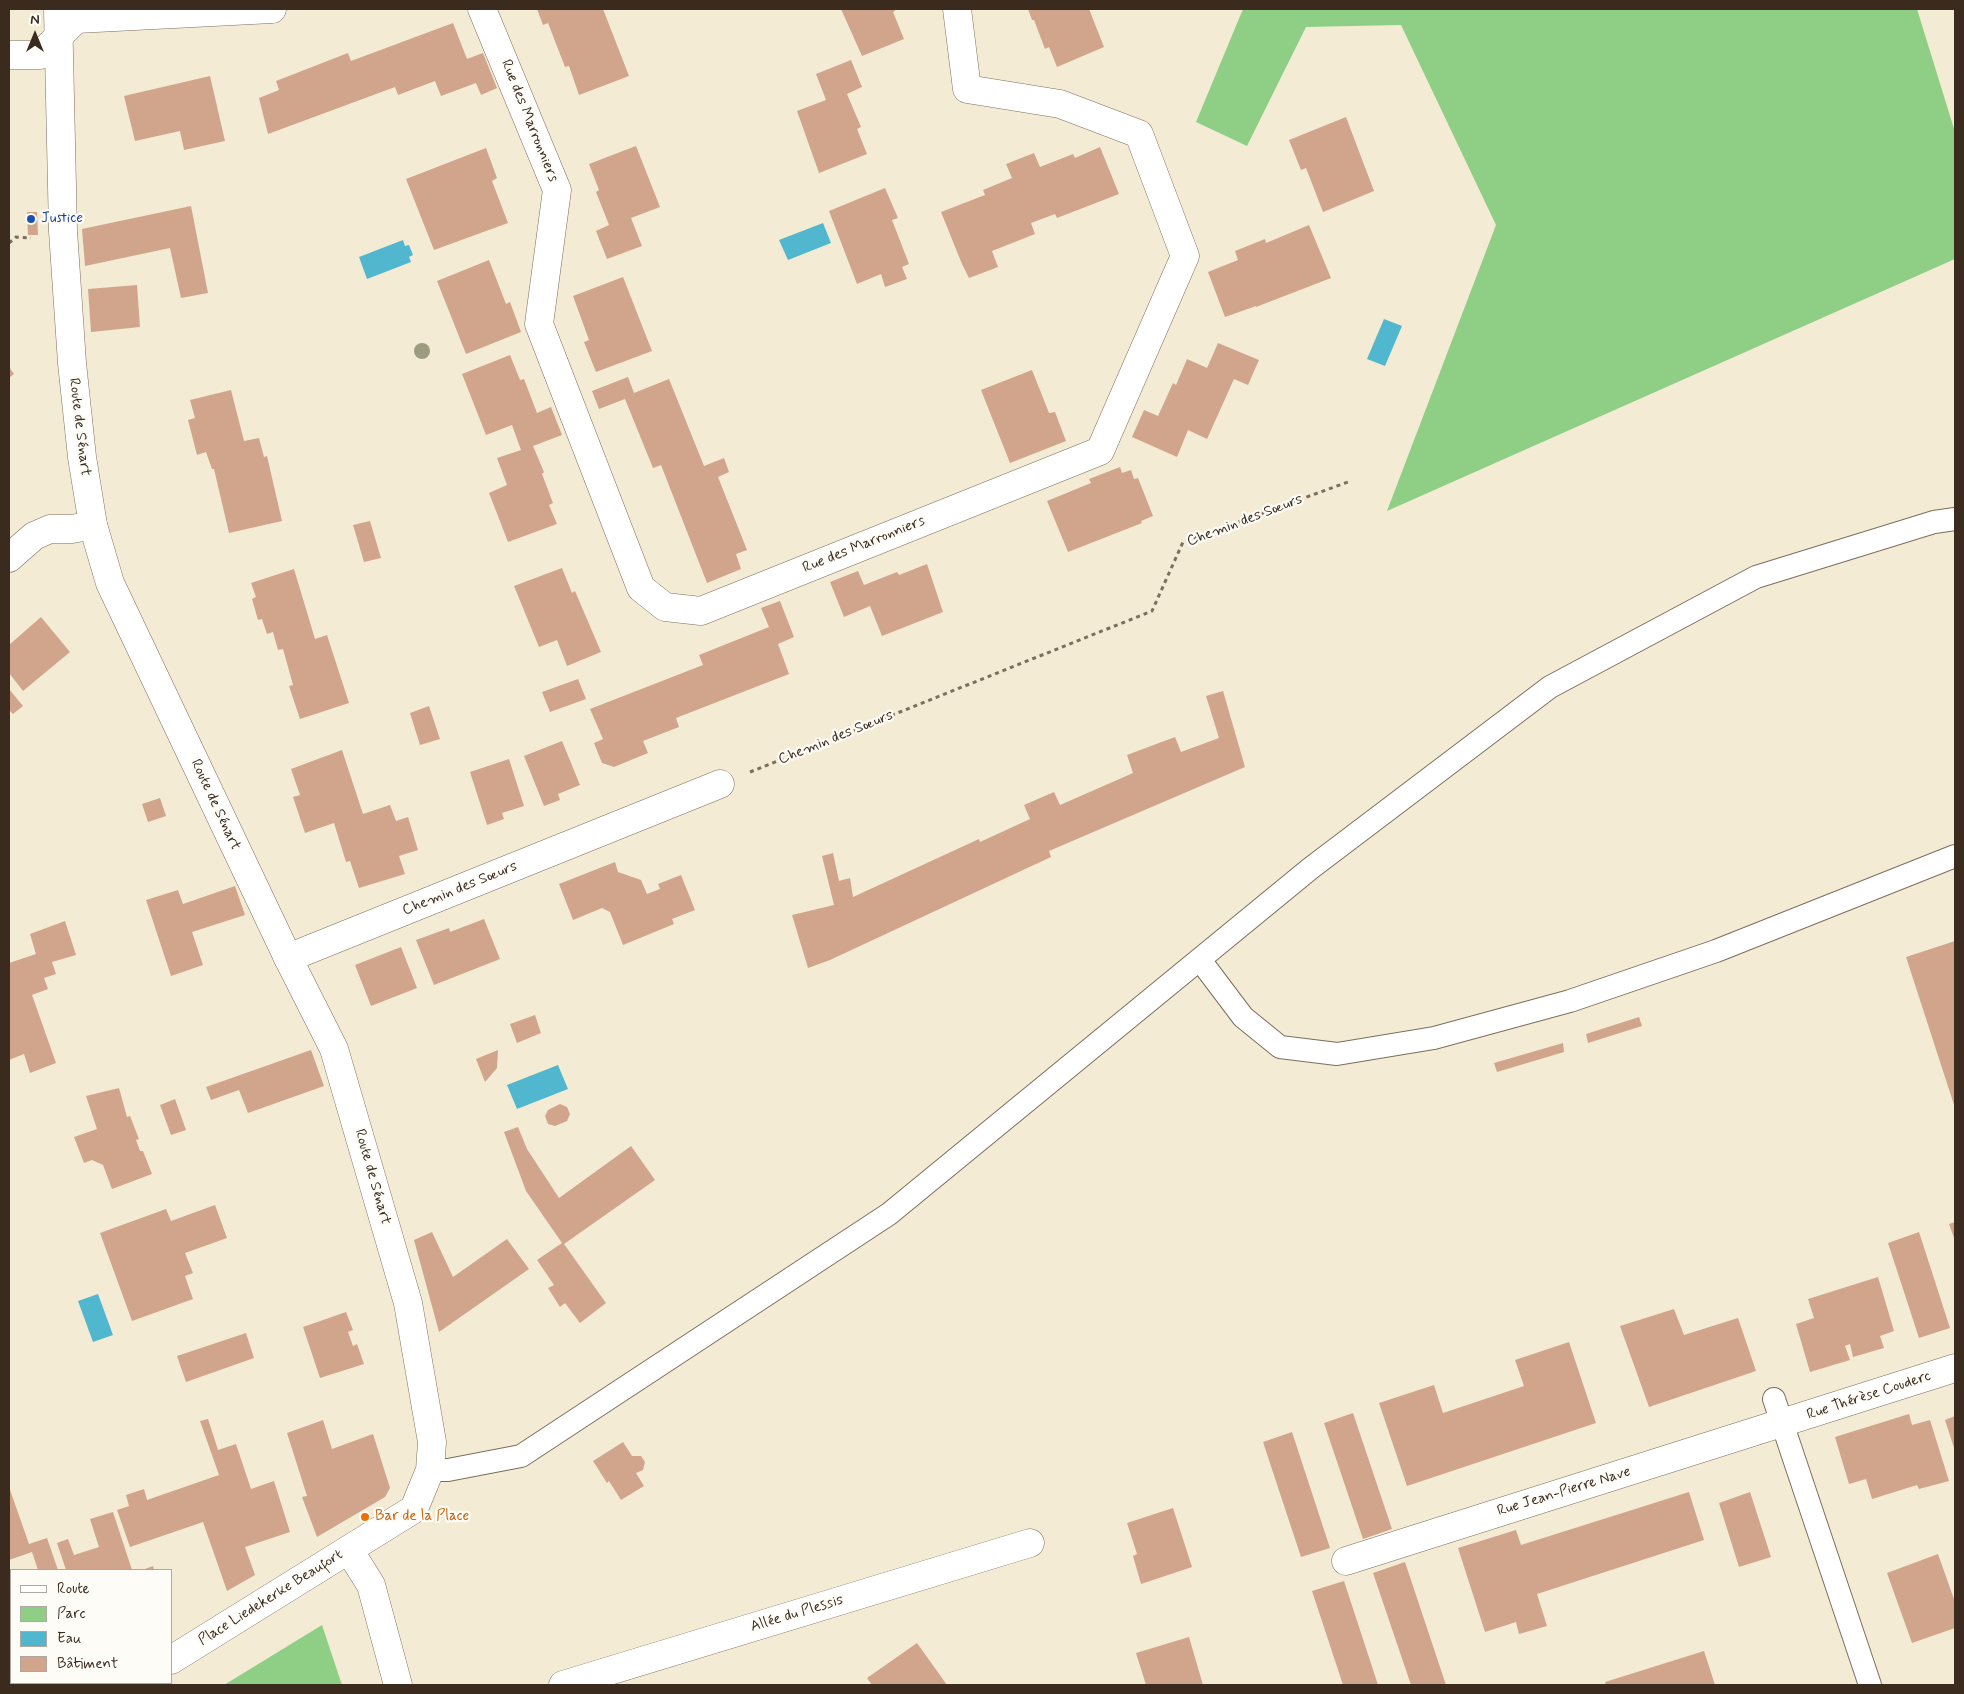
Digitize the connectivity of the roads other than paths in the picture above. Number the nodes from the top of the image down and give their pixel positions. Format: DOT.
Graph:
graph roads {
  1 [pos="58,9"];
  2 [pos="272,9"];
  3 [pos="482,9"];
  4 [pos="957,9"];
  5 [pos="58,36"];
  6 [pos="9,55"];
  7 [pos="1955,519"];
  8 [pos="93,525"];
  9 [pos="9,558"];
  10 [pos="720,784"];
  11 [pos="1955,856"];
  12 [pos="288,958"];
  13 [pos="1200,960"];
  14 [pos="1955,1368"];
  15 [pos="1778,1411"];
  16 [pos="430,1470"];
  17 [pos="1030,1543"];
  18 [pos="349,1550"];
  19 [pos="1346,1561"];
  20 [pos="172,1659"];
  21 [pos="398,1685"];
  22 [pos="563,1685"];
  23 [pos="1870,1685"];
  1 -- 5 [label="street, Route de Sénart"];
  2 -- 5 [label="street"];
  3 -- 4 [label="street, Rue des Marronniers"];
  5 -- 6 [label="street"];
  5 -- 8 [label="street, Route de Sénart"];
  7 -- 13 [label="lane"];
  8 -- 9 [label="street"];
  8 -- 12 [label="street, Route de Sénart"];
  10 -- 12 [label="street, Chemin des Sœurs"];
  11 -- 13 [label="lane"];
  12 -- 16 [label="street, Route de Sénart"];
  13 -- 16 [label="lane"];
  14 -- 15 [label="street, Rue Thérèse Couderc"];
  15 -- 19 [label="street, Rue Jean-Pierre Nave"];
  15 -- 23 [label="lane"];
  16 -- 18 [label="street, Route de Sénart"];
  17 -- 22 [label="street, Allée du Plessis"];
  18 -- 20 [label="street, Place Liedekerke Beaufort"];
  18 -- 21 [label="street, Place Liedekerke Beaufort"];
}
